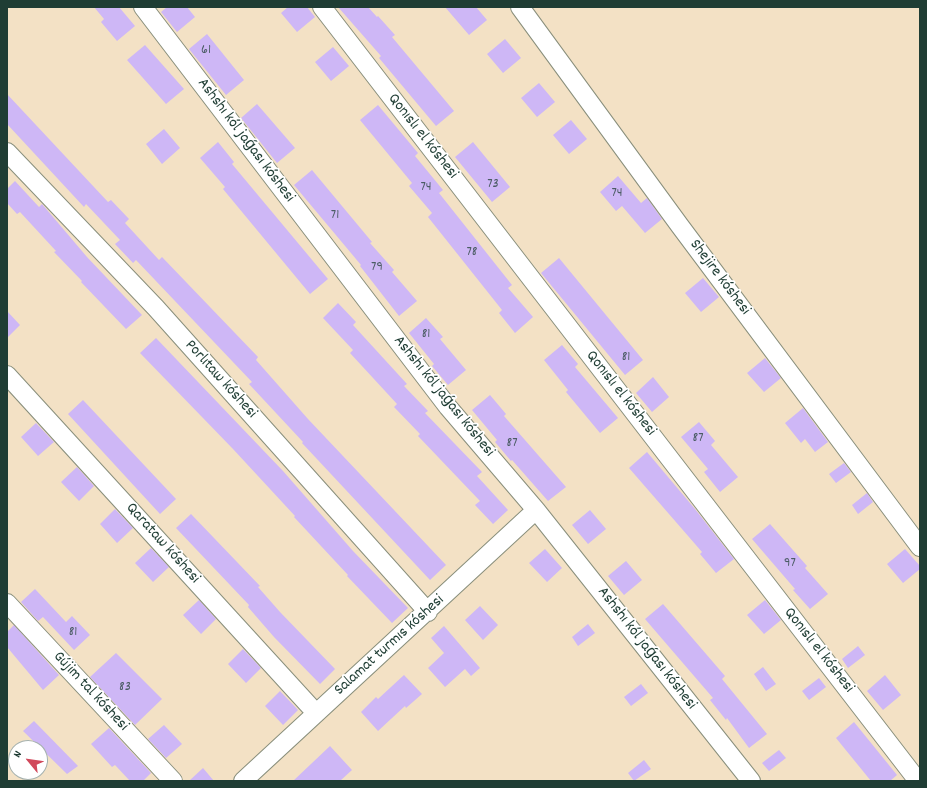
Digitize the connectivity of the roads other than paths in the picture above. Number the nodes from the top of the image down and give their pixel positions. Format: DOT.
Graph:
graph roads {
  1 [pos="143,7"];
  2 [pos="322,7"];
  3 [pos="520,7"];
  4 [pos="7,152"];
  5 [pos="7,375"];
  6 [pos="536,510"];
  7 [pos="920,547"];
  8 [pos="7,604"];
  9 [pos="428,612"];
  10 [pos="316,714"];
  11 [pos="173,781"];
  12 [pos="243,781"];
  13 [pos="751,781"];
  14 [pos="918,781"];
  1 -- 6 [label="street, Ashshı kól jaǵası kóshesi"];
  2 -- 14 [label="street, Qonıslı el kóshesi"];
  3 -- 7 [label="street, Shejire kóshesi"];
  4 -- 9 [label="street, Porlıtaw kóshesi"];
  5 -- 10 [label="street, Qarataw kóshesi"];
  6 -- 9 [label="street, Salamat turmıs kóshesi"];
  6 -- 13 [label="street, Ashshı kól jaǵası kóshesi"];
  8 -- 11 [label="street, Gújim tal kóshesi"];
  9 -- 10 [label="street, Salamat turmıs kóshesi"];
  10 -- 12 [label="street, Salamat turmıs kóshesi"];
}
